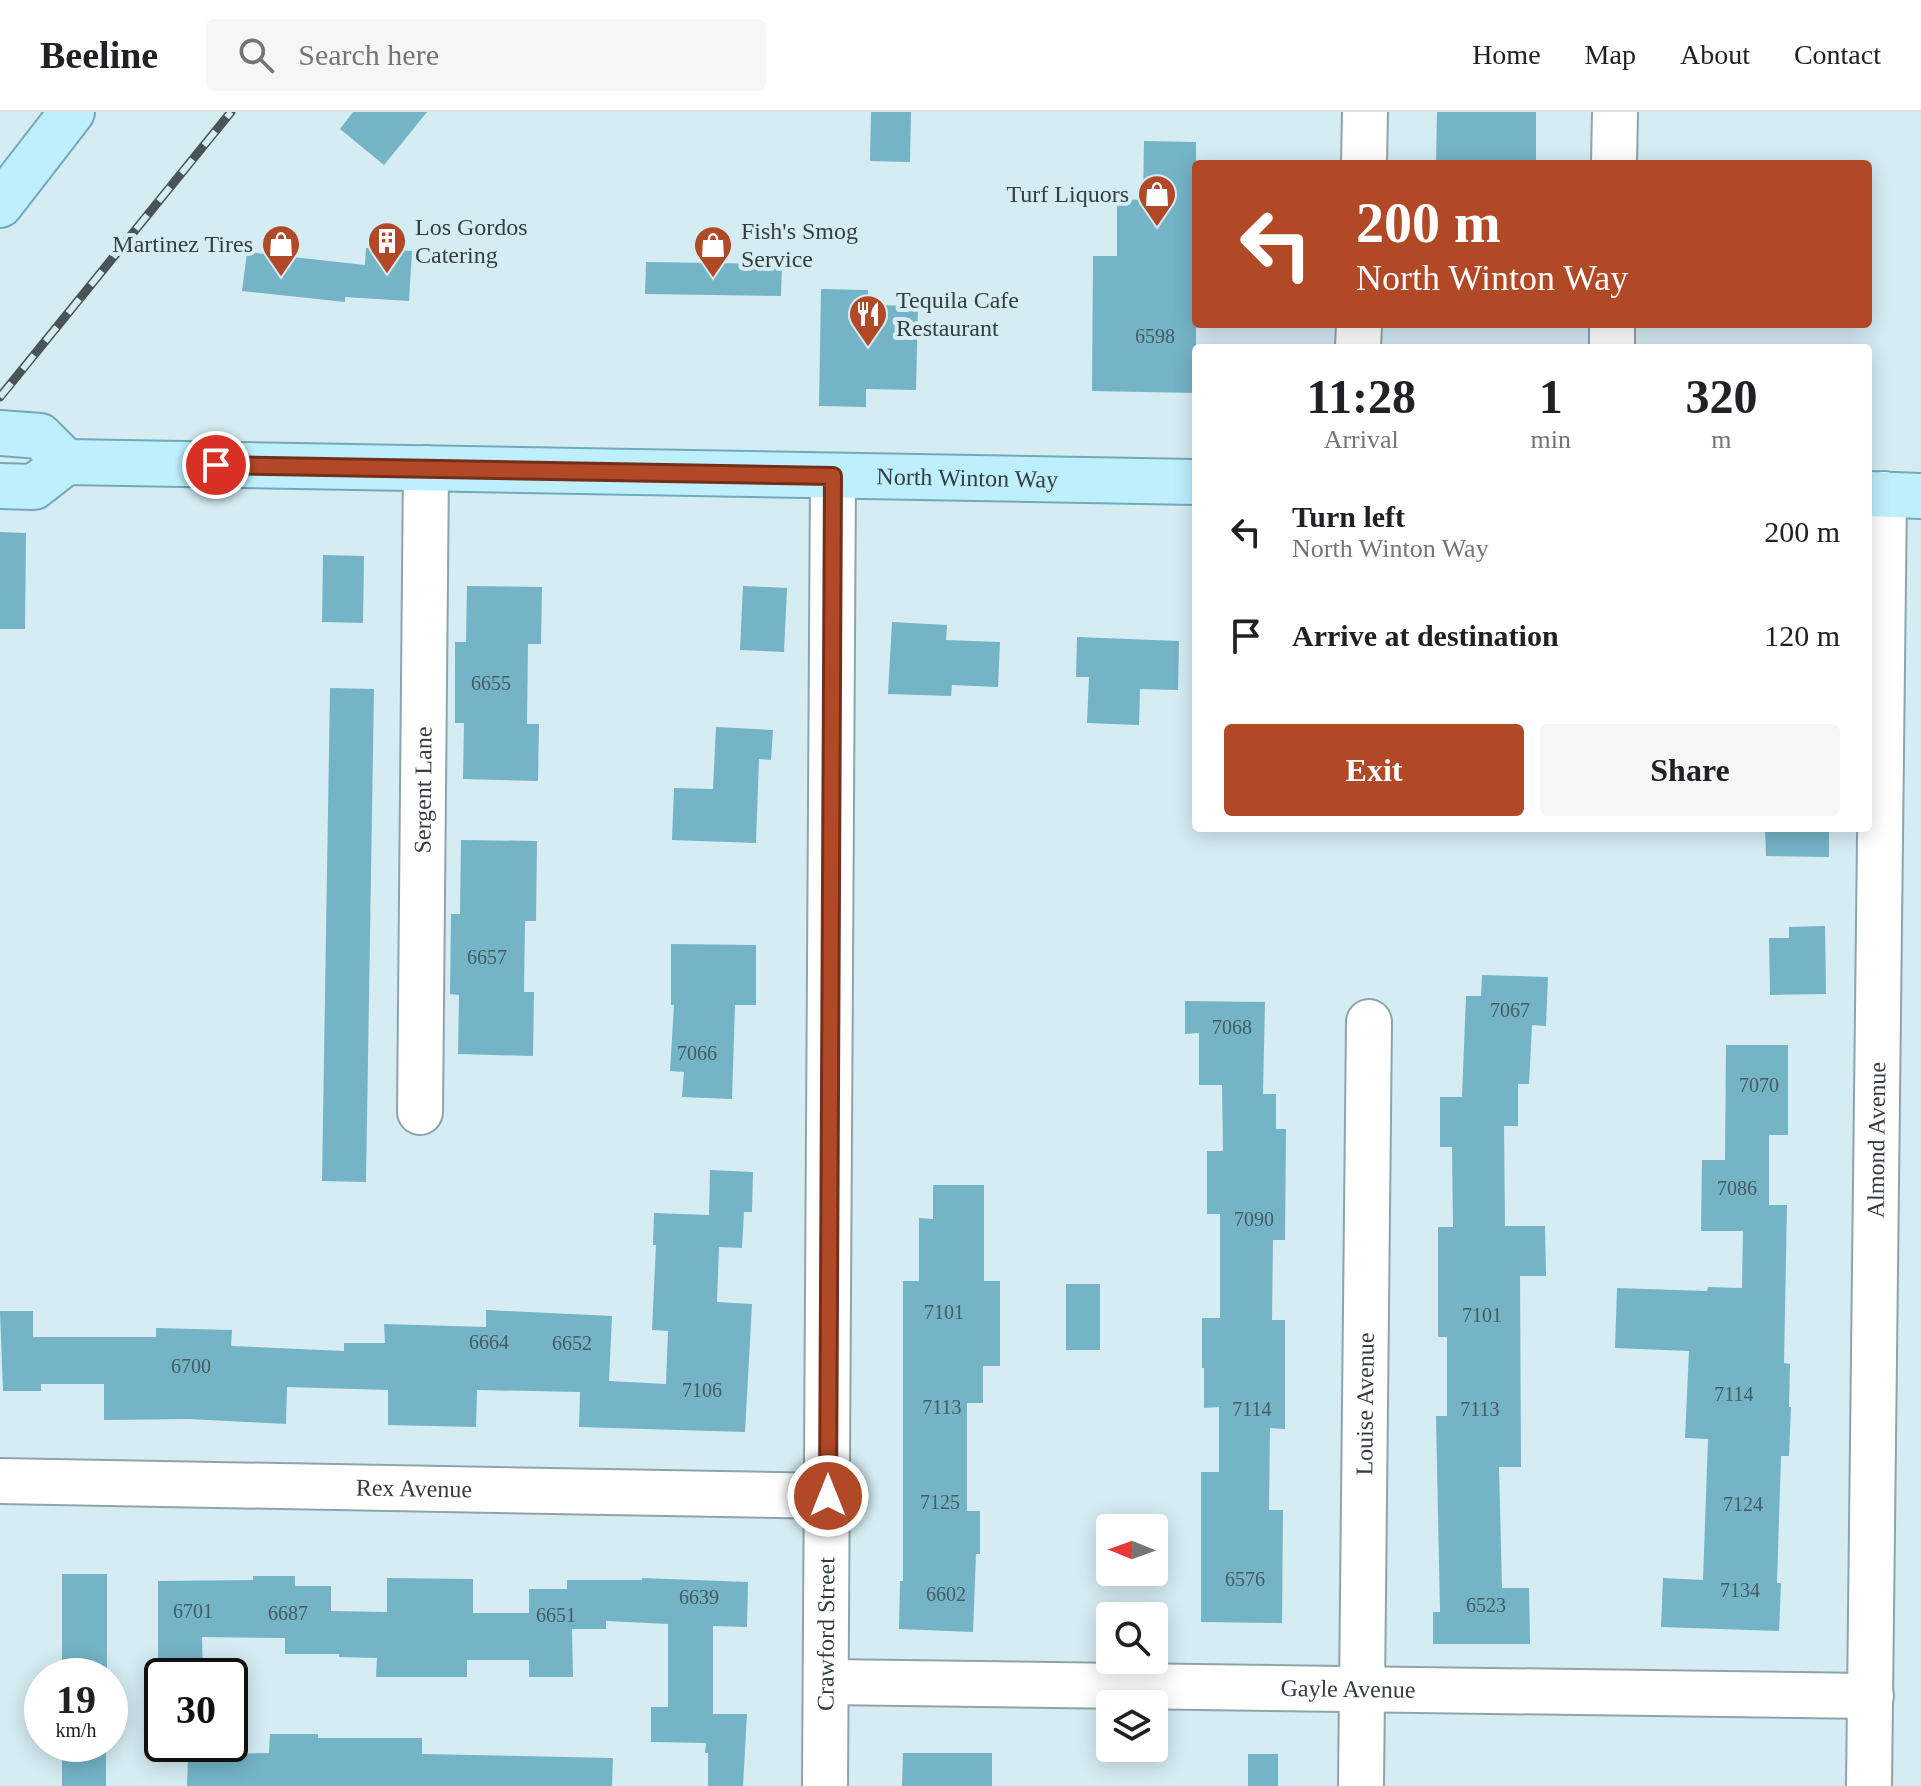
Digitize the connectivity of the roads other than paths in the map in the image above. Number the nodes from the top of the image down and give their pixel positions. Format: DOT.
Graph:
graph roads {
  1 [pos="72,112"];
  2 [pos="1365,112"];
  3 [pos="1615,112"];
  4 [pos="1364,160"];
  5 [pos="1614,160"];
  6 [pos="0,205"];
  7 [pos="1,432"];
  8 [pos="66,462"];
  9 [pos="426,468"];
  10 [pos="833,476"];
  11 [pos="1192,482"];
  12 [pos="0,486"];
  13 [pos="1891,495"];
  14 [pos="1369,1022"];
  15 [pos="420,1112"];
  16 [pos="0,1481"];
  17 [pos="828,1496"];
  18 [pos="826,1682"];
  19 [pos="1362,1688"];
  20 [pos="1871,1696"];
  21 [pos="825,1786"];
  22 [pos="1361,1786"];
  23 [pos="1869,1786"];
  1 -- 6 [label="main road"];
  2 -- 4 [label="street"];
  3 -- 5 [label="street"];
  7 -- 8 [label="main road"];
  8 -- 9 [label="main road, North Winton Way"];
  8 -- 12 [label="main road"];
  9 -- 10 [label="main road, North Winton Way"];
  9 -- 15 [label="street, Sergent Lane"];
  10 -- 11 [label="main road, North Winton Way"];
  10 -- 17 [label="street, Crawford Street"];
  13 -- 20 [label="street, Almond Avenue"];
  14 -- 19 [label="street, Louise Avenue"];
  16 -- 17 [label="street, Rex Avenue"];
  17 -- 18 [label="street, Crawford Street"];
  18 -- 19 [label="street, Gayle Avenue"];
  18 -- 21 [label="street, Crawford Street"];
  19 -- 20 [label="street, Gayle Avenue"];
  19 -- 22 [label="street, Louise Avenue"];
  20 -- 23 [label="street, Almond Avenue"];
}
